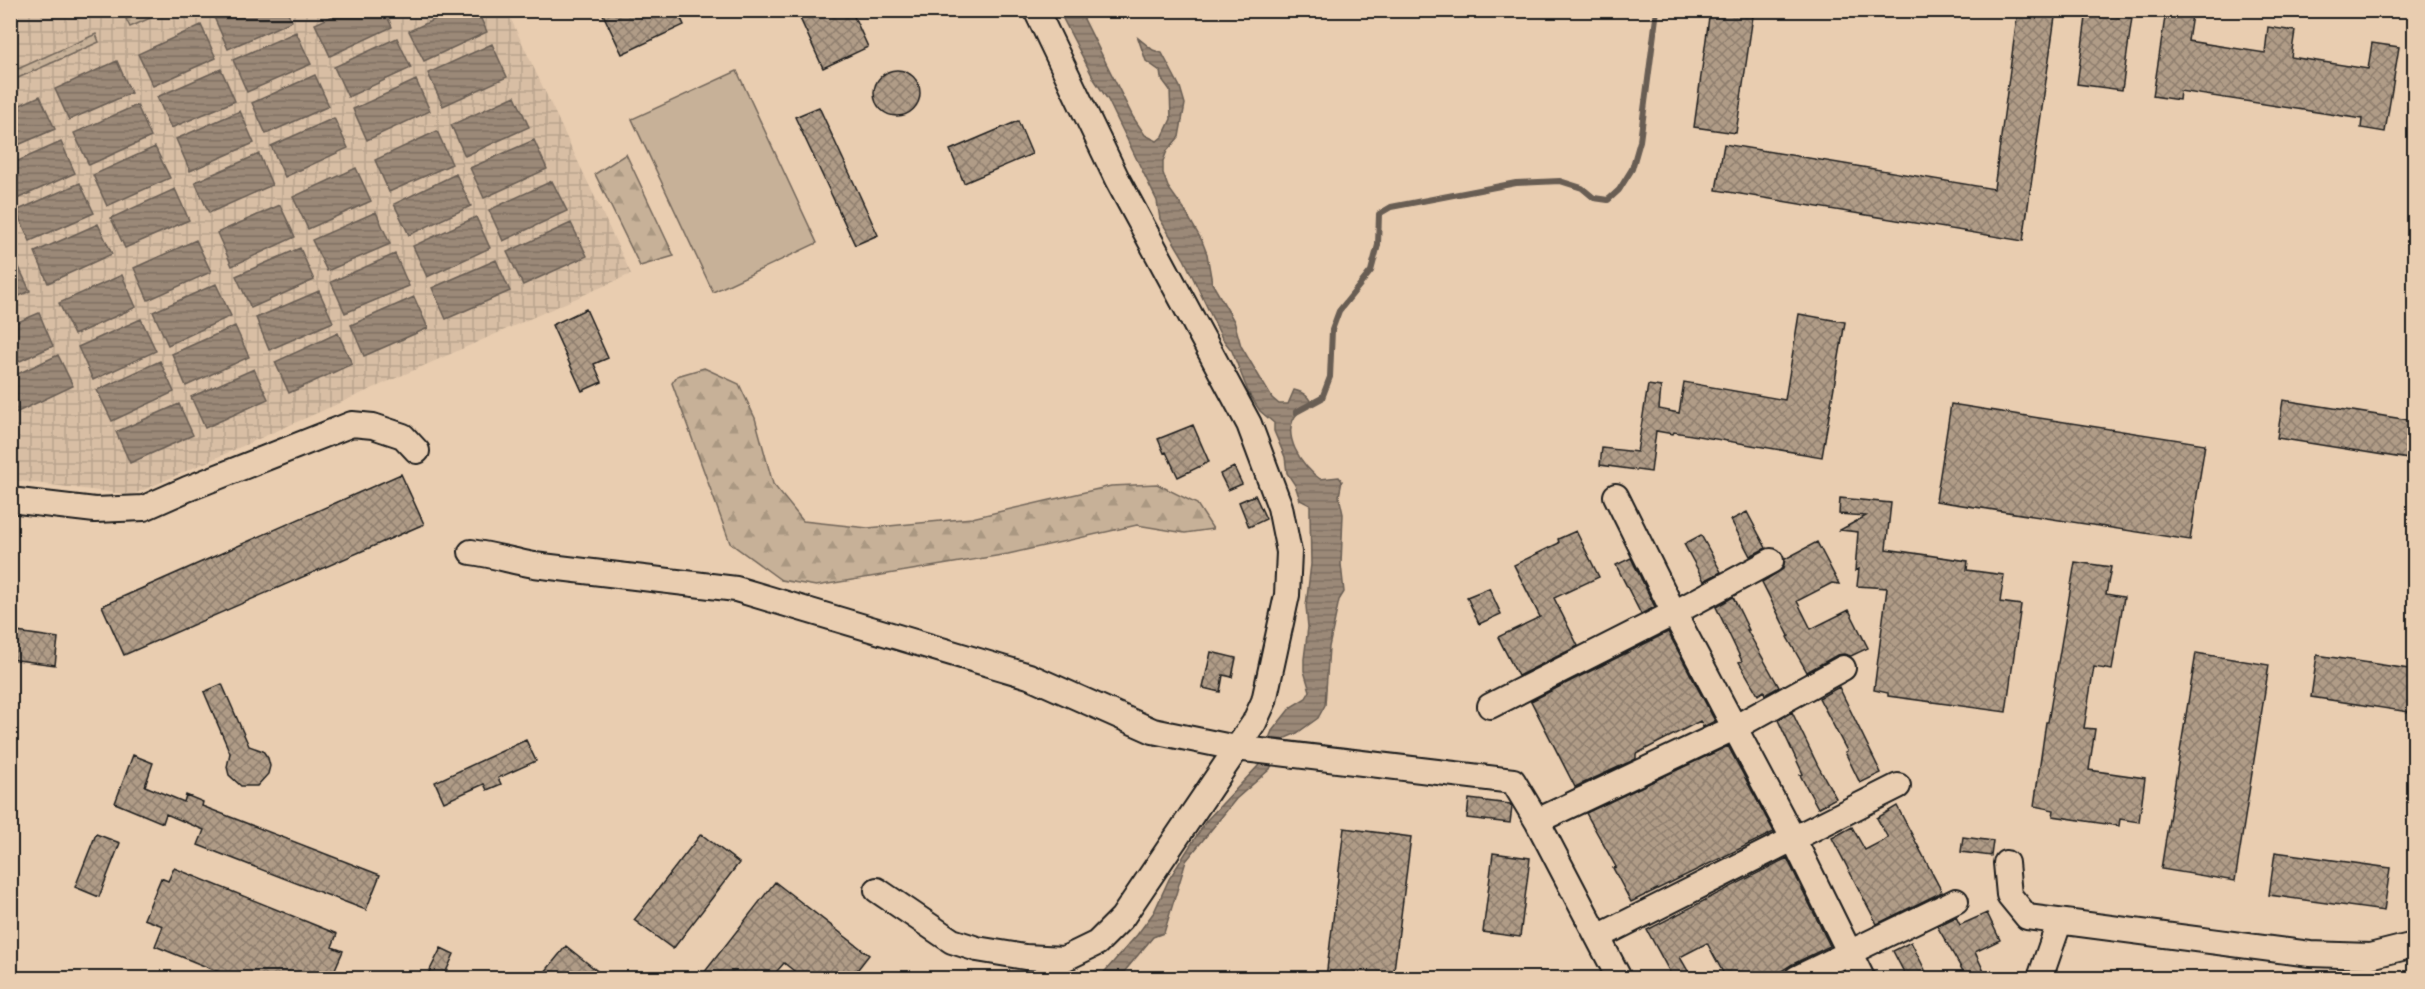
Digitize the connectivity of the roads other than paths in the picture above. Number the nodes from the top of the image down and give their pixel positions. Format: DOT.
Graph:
graph roads {
  1 [pos="1036,10"];
  2 [pos="417,451"];
  3 [pos="1616,496"];
  4 [pos="10,500"];
  5 [pos="471,552"];
  6 [pos="1771,561"];
  7 [pos="1674,613"];
  8 [pos="1843,668"];
  9 [pos="1490,706"];
  10 [pos="1734,728"];
  11 [pos="1236,748"];
  12 [pos="1898,786"];
  13 [pos="1537,821"];
  14 [pos="1793,838"];
  15 [pos="2006,863"];
  16 [pos="877,890"];
  17 [pos="1956,901"];
  18 [pos="2059,922"];
  19 [pos="1598,937"];
  20 [pos="2415,945"];
  21 [pos="1848,953"];
  22 [pos="1619,978"];
  23 [pos="1797,978"];
  24 [pos="1862,978"];
  25 [pos="2040,978"];
  1 -- 11 [label="street"];
  2 -- 4 [label="street"];
  3 -- 7 [label="street"];
  5 -- 11 [label="street"];
  6 -- 7 [label="street"];
  7 -- 9 [label="street"];
  7 -- 10 [label="street"];
  8 -- 10 [label="street"];
  10 -- 13 [label="street"];
  10 -- 14 [label="street"];
  11 -- 13 [label="street"];
  11 -- 16 [label="street"];
  12 -- 14 [label="street"];
  13 -- 19 [label="street"];
  14 -- 19 [label="street"];
  14 -- 21 [label="street"];
  15 -- 18 [label="street"];
  17 -- 21 [label="street"];
  18 -- 20 [label="street"];
  18 -- 25 [label="street"];
  19 -- 22 [label="street"];
  21 -- 23 [label="street"];
  21 -- 24 [label="street"];
}
